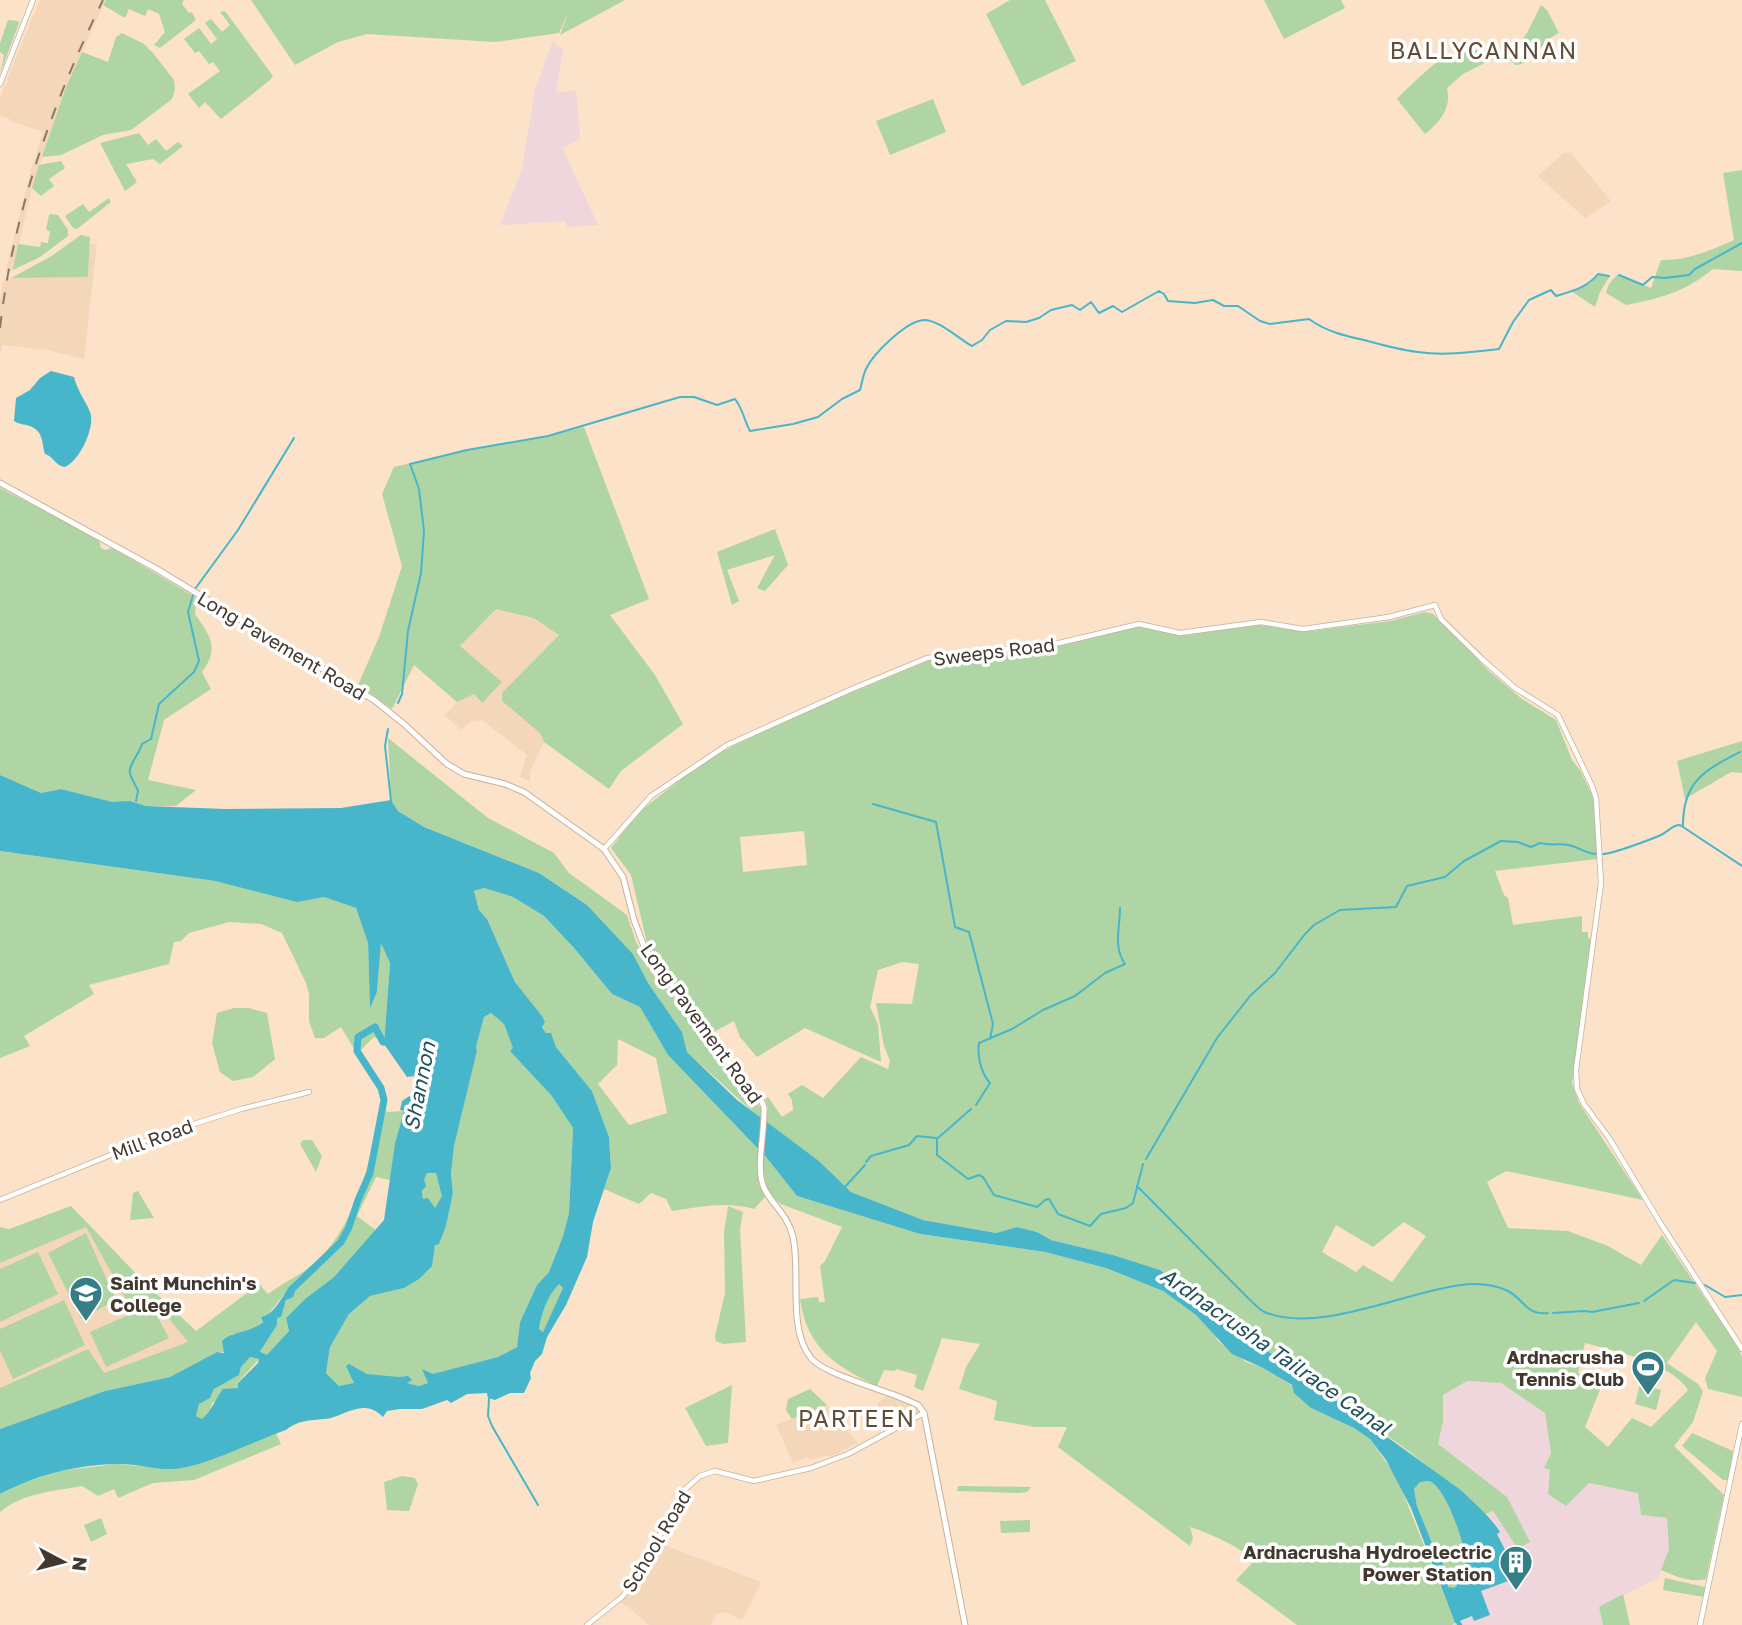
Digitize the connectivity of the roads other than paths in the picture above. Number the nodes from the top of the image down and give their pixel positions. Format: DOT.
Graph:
graph roads {
  1 [pos="33,0"];
  2 [pos="0,84"];
  3 [pos="0,483"];
  4 [pos="604,849"];
  5 [pos="309,1093"];
  6 [pos="0,1200"];
  7 [pos="1742,1349"];
  8 [pos="924,1413"];
  9 [pos="1742,1424"];
  10 [pos="587,1625"];
  11 [pos="965,1625"];
  12 [pos="1700,1625"];
  1 -- 2 [label="street"];
  3 -- 4 [label="main road, Long Pavement Road"];
  4 -- 7 [label="street, Sweeps Road"];
  4 -- 8 [label="main road, Long Pavement Road"];
  5 -- 6 [label="street, Mill Road"];
  8 -- 10 [label="street, School Road"];
  8 -- 11 [label="main road"];
  9 -- 12 [label="street"];
}
